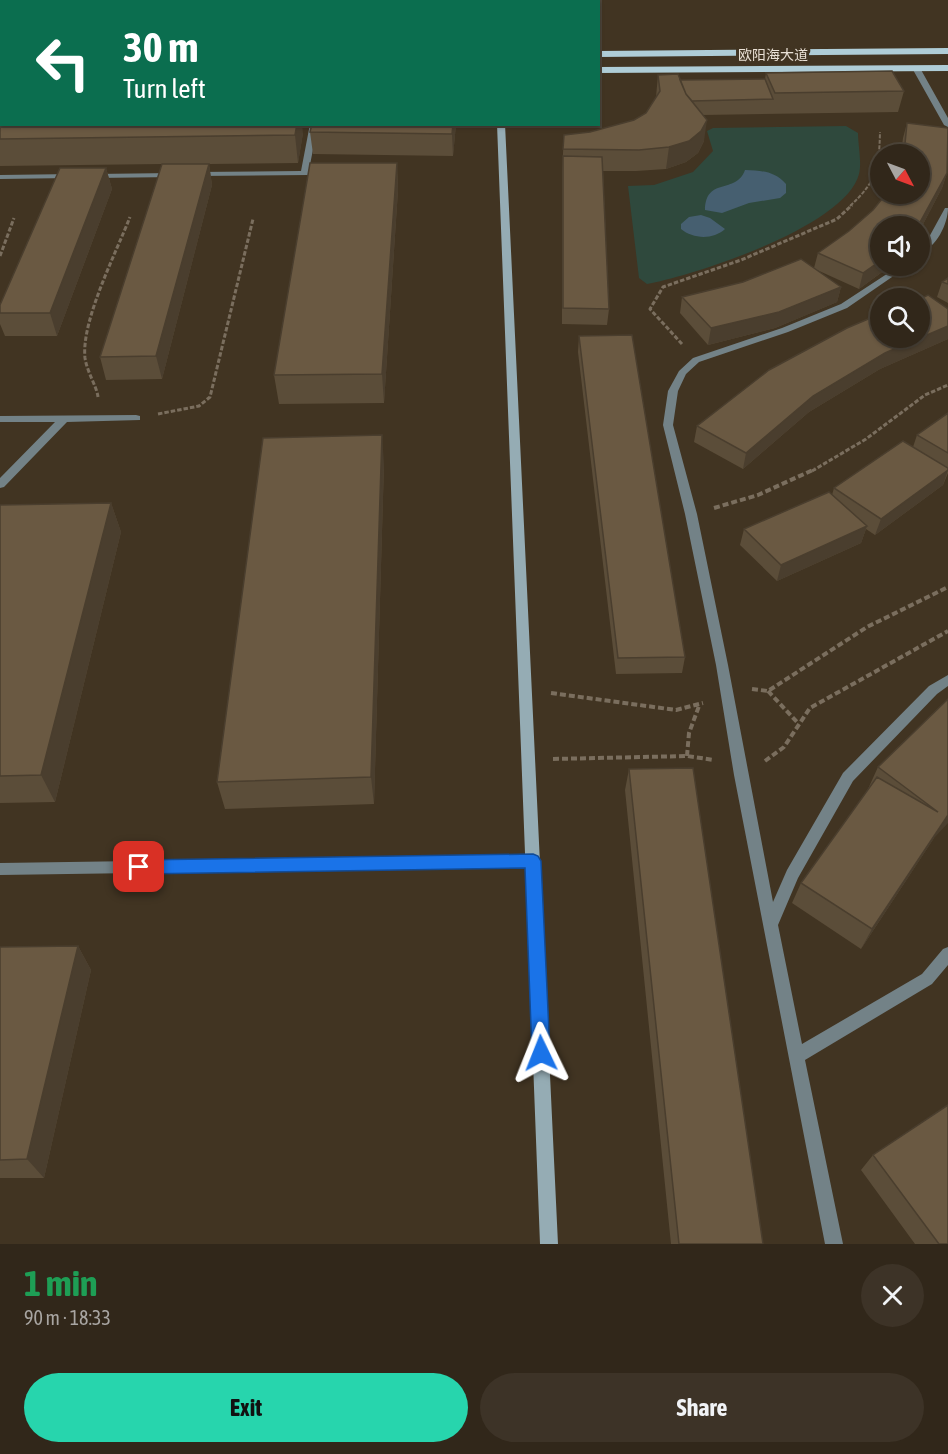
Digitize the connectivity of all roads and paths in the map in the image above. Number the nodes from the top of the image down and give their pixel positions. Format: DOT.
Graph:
graph roads {
  1 [pos="948,51"];
  2 [pos="600,54"];
  3 [pos="916,68"];
  4 [pos="948,68"];
  5 [pos="600,70"];
  6 [pos="948,124"];
  7 [pos="314,126"];
  8 [pos="501,126"];
  9 [pos="880,132"];
  10 [pos="0,177"];
  11 [pos="947,212"];
  12 [pos="130,217"];
  13 [pos="14,218"];
  14 [pos="253,219"];
  15 [pos="930,242"];
  16 [pos="0,256"];
  17 [pos="889,276"];
  18 [pos="696,360"];
  19 [pos="948,385"];
  20 [pos="94,418"];
  21 [pos="136,418"];
  22 [pos="0,419"];
  23 [pos="64,419"];
  24 [pos="0,484"];
  25 [pos="691,514"];
  26 [pos="948,680"];
  27 [pos="768,691"];
  28 [pos="699,705"];
  29 [pos="797,722"];
  30 [pos="687,756"];
  31 [pos="533,861"];
  32 [pos="0,869"];
  33 [pos="771,924"];
  34 [pos="948,954"];
  35 [pos="797,1056"];
  36 [pos="549,1244"];
  37 [pos="834,1244"];
  1 -- 2 [label="main road, 欧阳海大道"];
  3 -- 4 [label="main road, 欧阳海大道"];
  3 -- 5 [label="main road, 欧阳海大道"];
  3 -- 6 [label="street"];
  7 -- 10 [label="street"];
  8 -- 31 [label="main road"];
  9 -- 18 [label="path"];
  11 -- 15 [label="street"];
  12 -- 20 [label="path"];
  13 -- 16 [label="path"];
  14 -- 21 [label="path"];
  17 -- 18 [label="street"];
  18 -- 25 [label="street"];
  19 -- 25 [label="path"];
  20 -- 21 [label="street"];
  20 -- 23 [label="street"];
  22 -- 23 [label="street"];
  23 -- 24 [label="street"];
  25 -- 33 [label="street"];
  26 -- 33 [label="street"];
  27 -- 29 [label="path"];
  28 -- 30 [label="path"];
  31 -- 32 [label="street"];
  31 -- 36 [label="main road"];
  33 -- 35 [label="street"];
  34 -- 35 [label="street"];
  35 -- 37 [label="street"];
}
